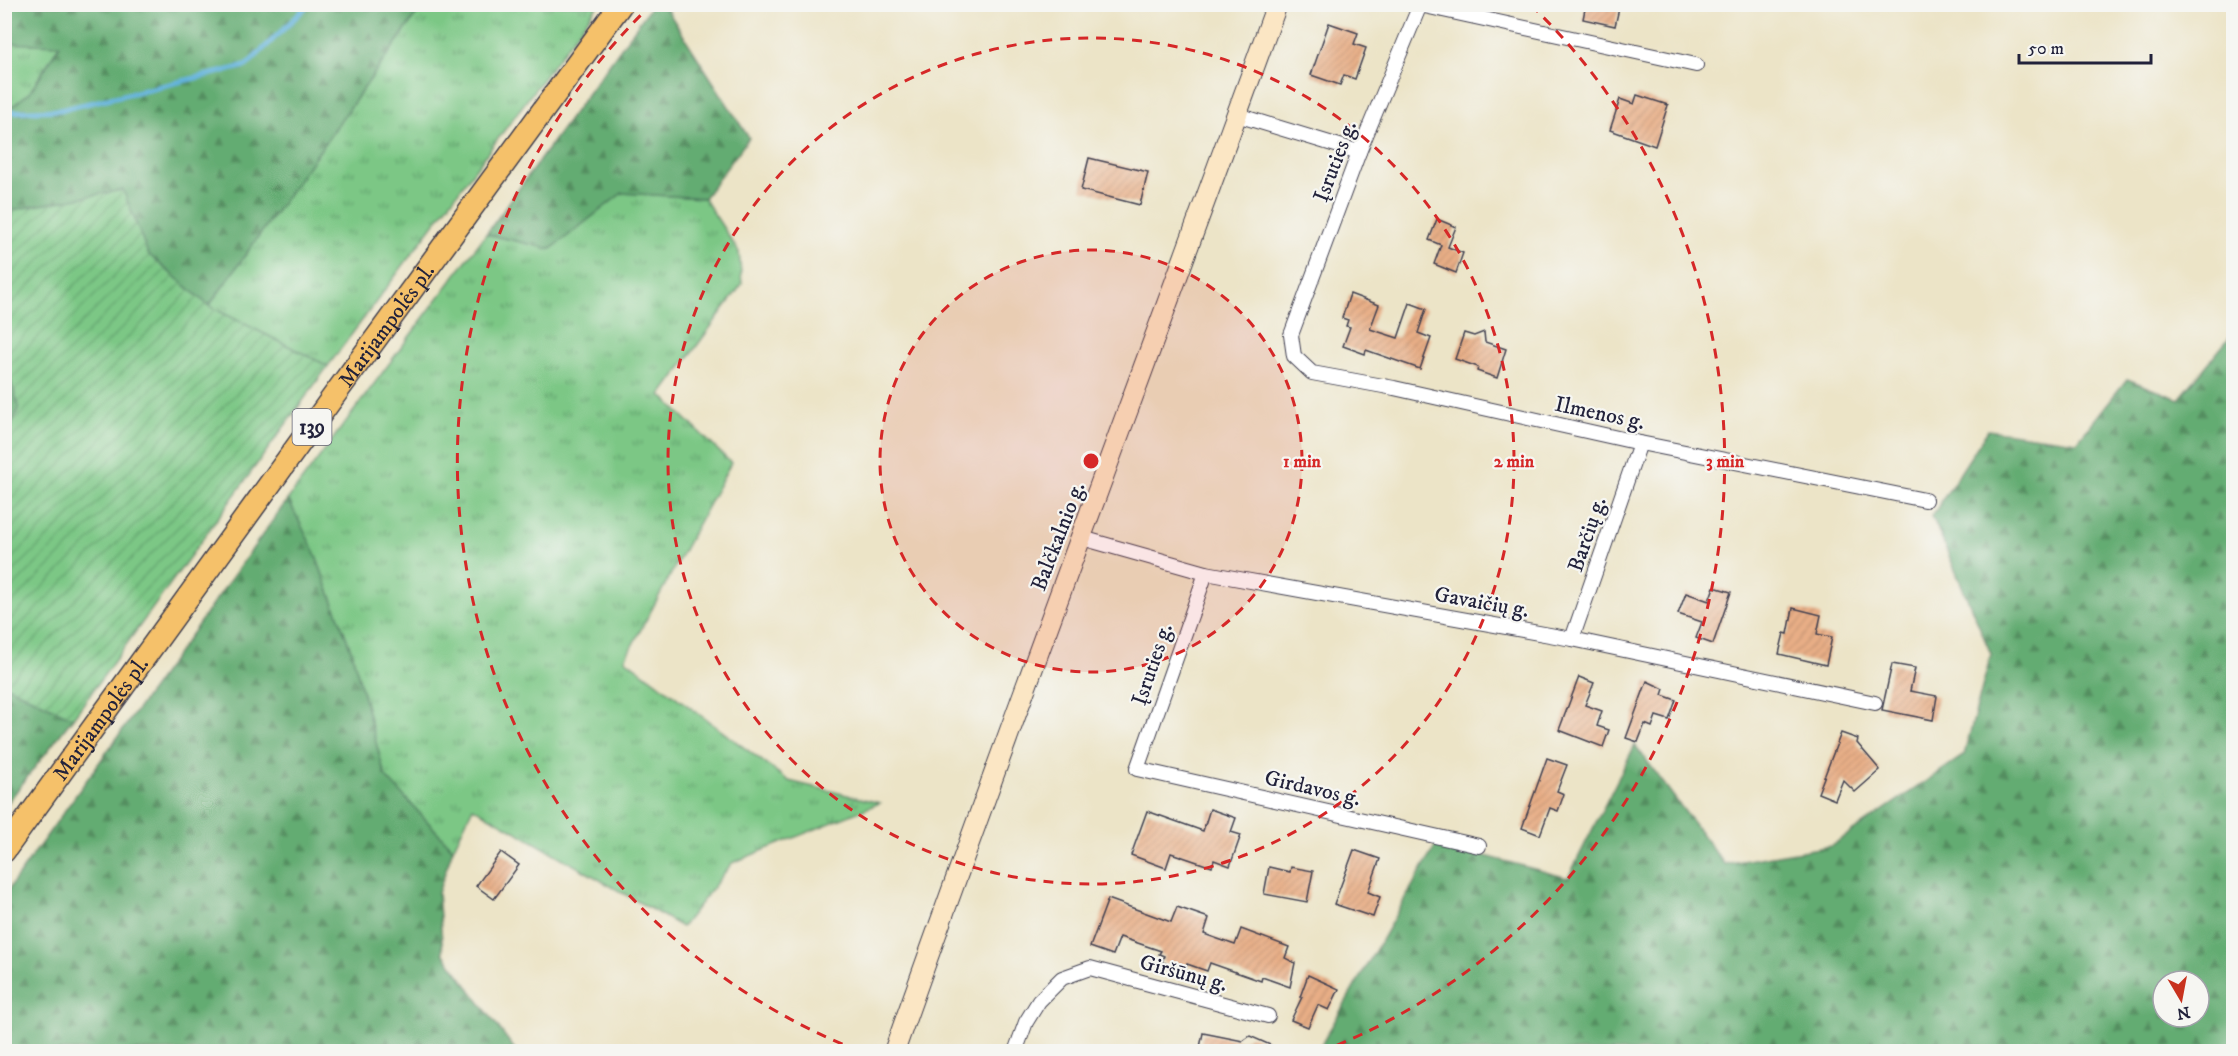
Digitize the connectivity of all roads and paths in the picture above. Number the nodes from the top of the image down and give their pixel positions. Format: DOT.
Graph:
graph roads {
  1 [pos="621,4"];
  2 [pos="1277,4"];
  3 [pos="1420,5"];
  4 [pos="1696,65"];
  5 [pos="1237,115"];
  6 [pos="1359,152"];
  7 [pos="1291,335"];
  8 [pos="1640,443"];
  9 [pos="1925,500"];
  10 [pos="1082,538"];
  11 [pos="1206,573"];
  12 [pos="1572,639"];
  13 [pos="1875,703"];
  14 [pos="1137,769"];
  15 [pos="1479,846"];
  16 [pos="4,851"];
  17 [pos="1268,1016"];
  18 [pos="894,1052"];
  19 [pos="1015,1052"];
  1 -- 16 [label="main road, Marijampolės pl. / 139"];
  2 -- 5 [label="street, Balčkalnio g."];
  3 -- 4 [label="street"];
  3 -- 6 [label="street, Įsruties g."];
  5 -- 6 [label="street"];
  5 -- 10 [label="street, Balčkalnio g."];
  6 -- 7 [label="street, Įsruties g."];
  7 -- 8 [label="street, Ilmenos g."];
  8 -- 9 [label="street, Ilmenos g."];
  8 -- 12 [label="street, Barčių g."];
  10 -- 11 [label="street, Gavaičių g."];
  10 -- 18 [label="street, Balčkalnio g."];
  11 -- 12 [label="street, Gavaičių g."];
  11 -- 14 [label="street, Įsruties g."];
  12 -- 13 [label="street, Gavaičių g."];
  14 -- 15 [label="street, Girdavos g."];
  17 -- 19 [label="street, Giršūnų g."];
}
